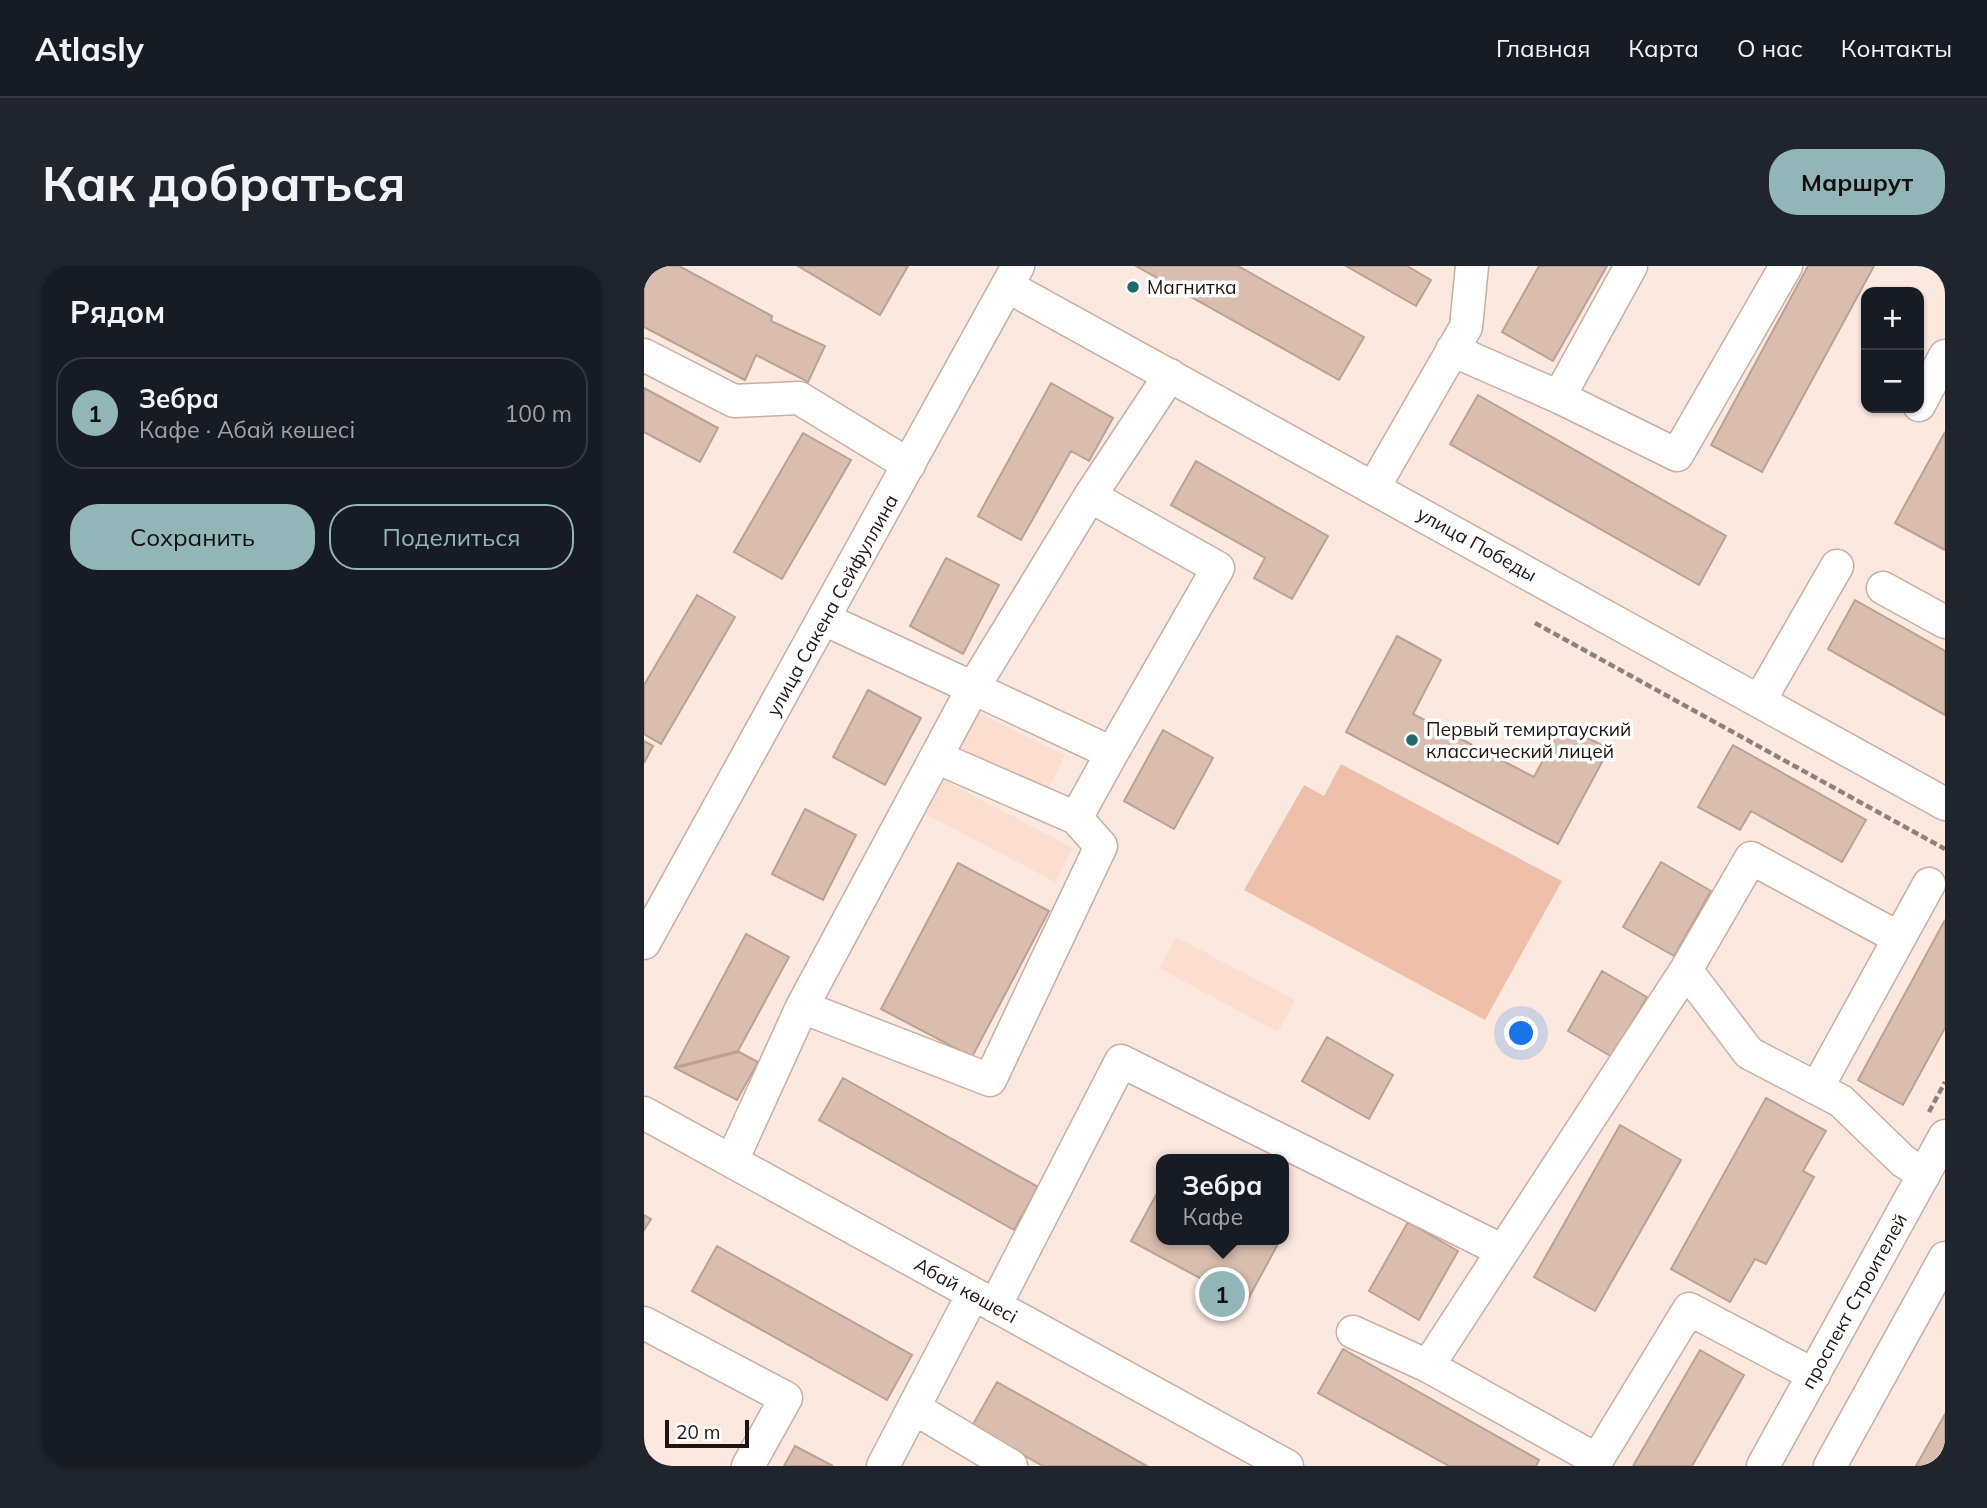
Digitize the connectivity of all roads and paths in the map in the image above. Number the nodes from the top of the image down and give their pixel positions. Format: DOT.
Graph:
graph roads {
  1 [pos="1472,266"];
  2 [pos="1630,266"];
  3 [pos="1786,266"];
  4 [pos="1013,276"];
  5 [pos="1452,351"];
  6 [pos="644,355"];
  7 [pos="1945,356"];
  8 [pos="1170,374"];
  9 [pos="1924,395"];
  10 [pos="1559,397"];
  11 [pos="909,465"];
  12 [pos="1374,487"];
  13 [pos="1090,496"];
  14 [pos="1837,566"];
  15 [pos="1883,588"];
  16 [pos="824,619"];
  17 [pos="1535,622"];
  18 [pos="1945,622"];
  19 [pos="973,688"];
  20 [pos="1760,700"];
  21 [pos="1112,753"];
  22 [pos="936,757"];
  23 [pos="1945,804"];
  24 [pos="1076,818"];
  25 [pos="1945,849"];
  26 [pos="1929,884"];
  27 [pos="1899,938"];
  28 [pos="644,943"];
  29 [pos="1686,970"];
  30 [pos="802,1007"];
  31 [pos="1816,1088"];
  32 [pos="644,1113"];
  33 [pos="1945,1136"];
  34 [pos="729,1159"];
  35 [pos="1924,1175"];
  36 [pos="1503,1251"];
  37 [pos="1945,1258"];
  38 [pos="984,1300"];
  39 [pos="1933,1309"];
  40 [pos="644,1323"];
  41 [pos="1353,1332"];
  42 [pos="1428,1366"];
  43 [pos="1814,1375"];
  44 [pos="914,1408"];
  45 [pos="1267,1461"];
  46 [pos="748,1466"];
  47 [pos="883,1466"];
  48 [pos="1011,1466"];
  49 [pos="1763,1466"];
  50 [pos="1830,1466"];
  1 -- 5 [label="street"];
  2 -- 10 [label="street"];
  3 -- 10 [label="street"];
  4 -- 8 [label="street, улица Победы"];
  4 -- 11 [label="street, улица Сакена Сейфуллина"];
  5 -- 10 [label="street"];
  5 -- 12 [label="street"];
  6 -- 11 [label="street"];
  7 -- 9 [label="street"];
  8 -- 12 [label="street, улица Победы"];
  8 -- 13 [label="street"];
  11 -- 16 [label="street, улица Сакена Сейфуллина"];
  12 -- 20 [label="street, улица Победы"];
  13 -- 19 [label="street"];
  13 -- 21 [label="street"];
  14 -- 20 [label="street"];
  15 -- 18 [label="street"];
  16 -- 19 [label="street"];
  16 -- 28 [label="street, улица Сакена Сейфуллина"];
  17 -- 25 [label="path"];
  19 -- 21 [label="street"];
  19 -- 22 [label="street"];
  20 -- 23 [label="street, улица Победы"];
  21 -- 24 [label="street"];
  22 -- 24 [label="street"];
  22 -- 30 [label="street"];
  24 -- 30 [label="street"];
  26 -- 27 [label="street"];
  27 -- 29 [label="street"];
  27 -- 31 [label="street"];
  29 -- 31 [label="street"];
  29 -- 36 [label="street"];
  30 -- 34 [label="street"];
  31 -- 35 [label="street"];
  32 -- 34 [label="street, Абай көшесі"];
  33 -- 35 [label="street, проспект Строителей"];
  34 -- 38 [label="street, Абай көшесі"];
  35 -- 43 [label="street, проспект Строителей"];
  36 -- 38 [label="street"];
  36 -- 42 [label="street"];
  37 -- 39 [label="street"];
  38 -- 44 [label="street"];
  38 -- 45 [label="street, Абай көшесі"];
  39 -- 50 [label="street"];
  40 -- 46 [label="street"];
  41 -- 42 [label="street"];
  42 -- 43 [label="street"];
  43 -- 49 [label="street, проспект Строителей"];
  44 -- 47 [label="street"];
  44 -- 48 [label="street"];
}
